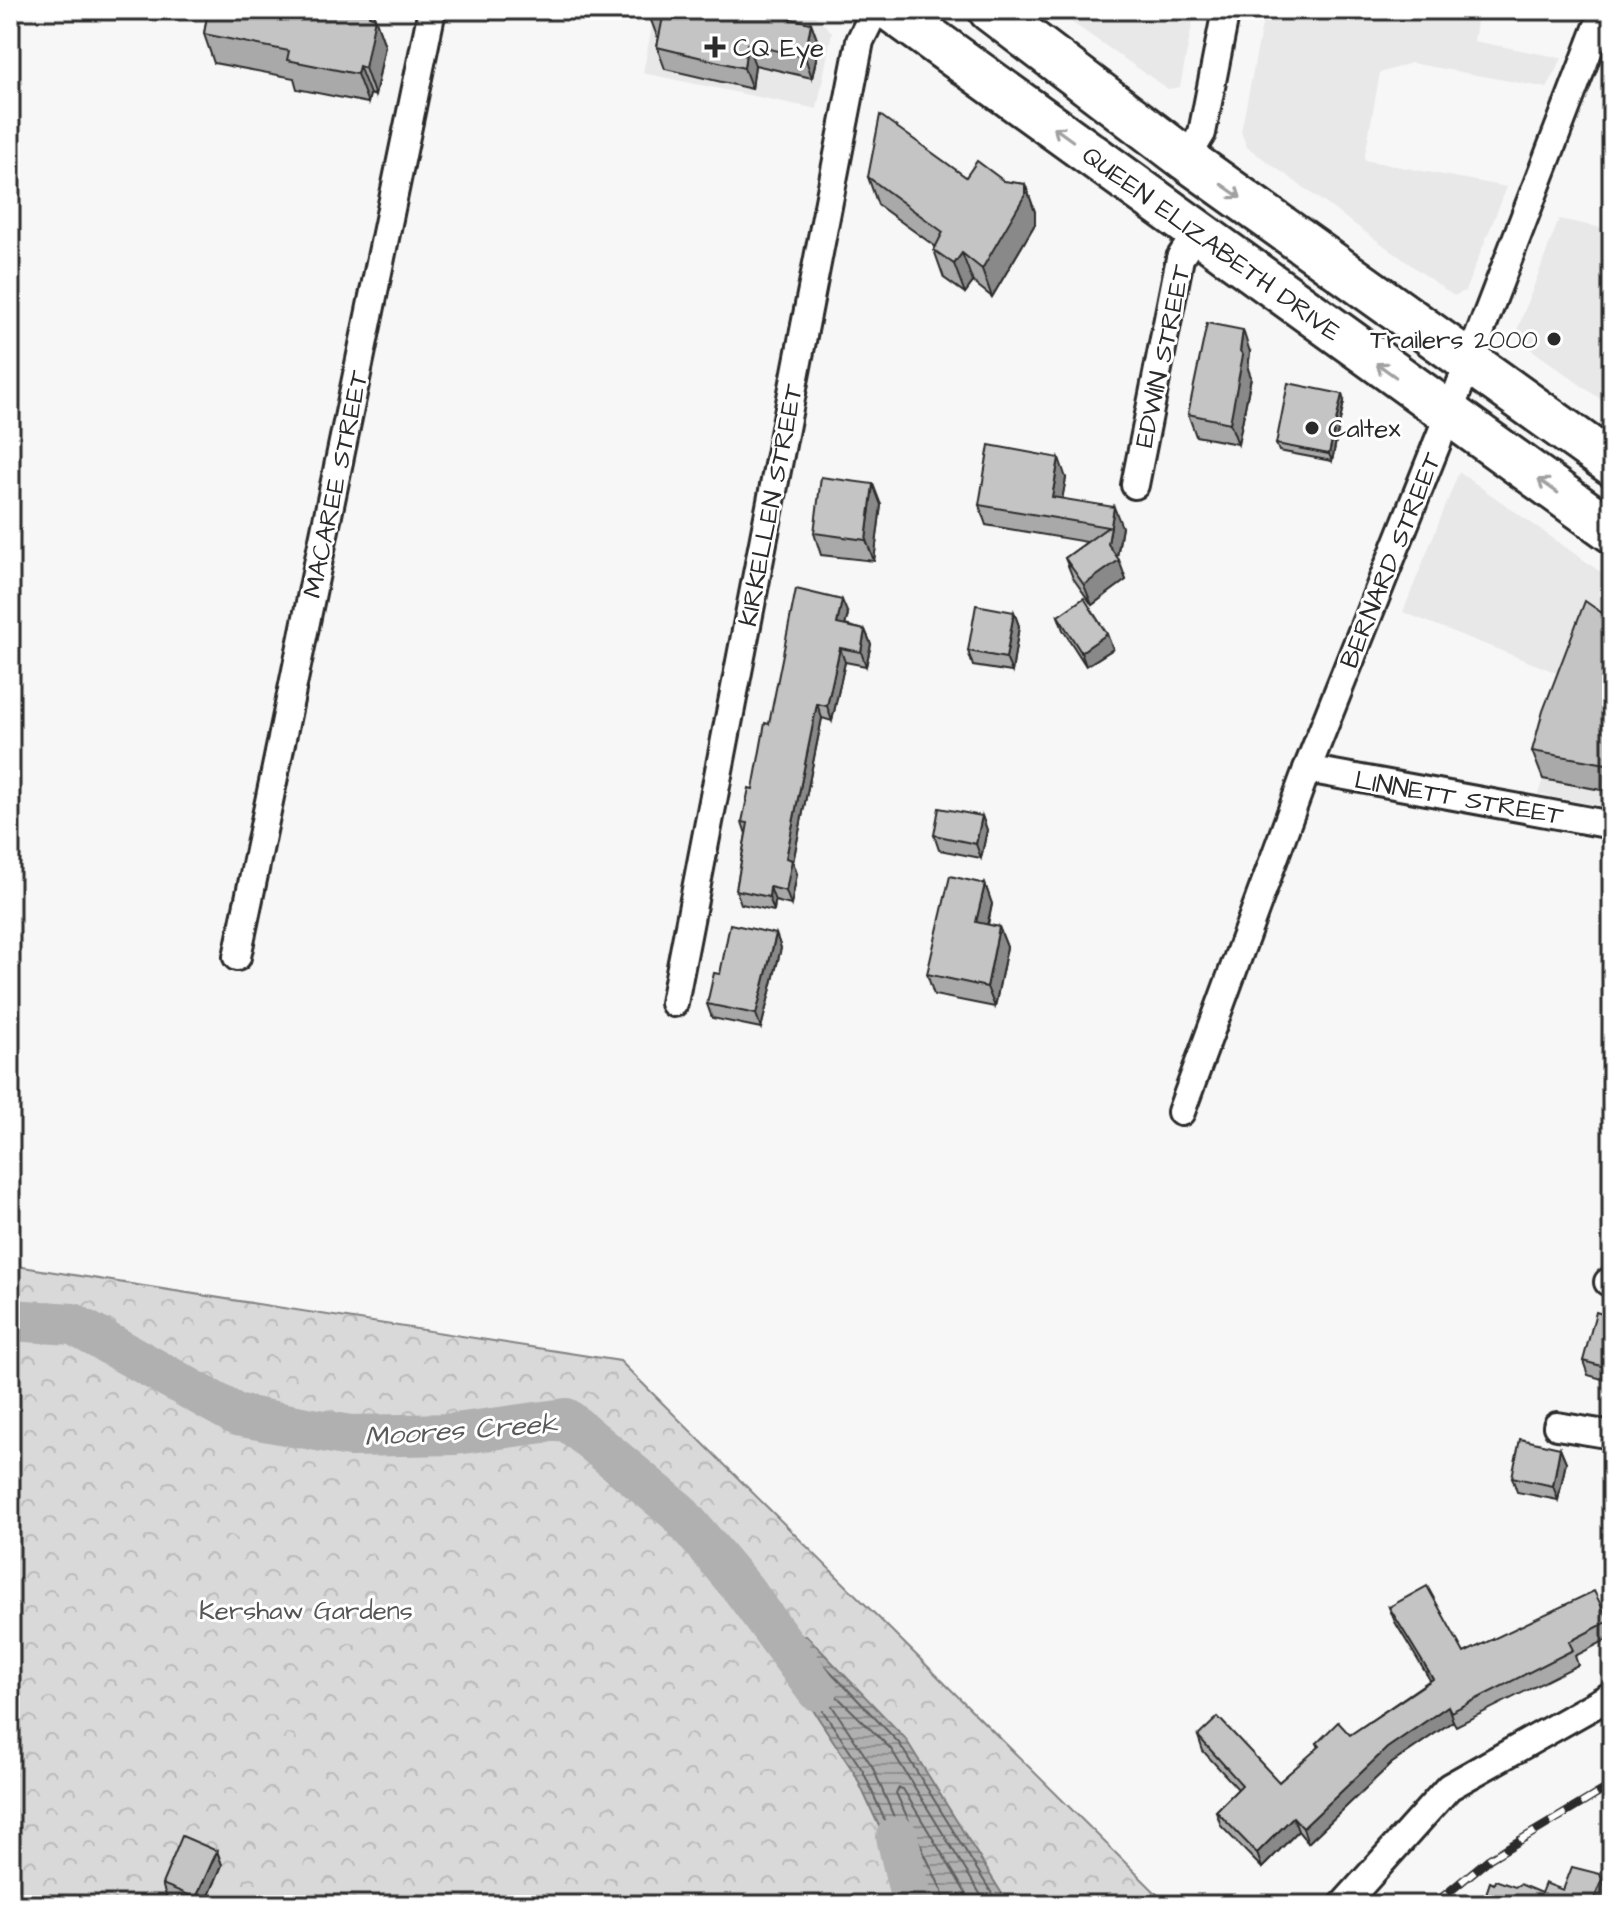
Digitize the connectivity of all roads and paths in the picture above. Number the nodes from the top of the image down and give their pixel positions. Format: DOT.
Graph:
graph roads {
  1 [pos="432,10"];
  2 [pos="875,10"];
  3 [pos="891,10"];
  4 [pos="990,10"];
  5 [pos="1226,10"];
  6 [pos="1604,10"];
  7 [pos="1186,159"];
  8 [pos="1197,232"];
  9 [pos="1469,360"];
  10 [pos="1448,416"];
  11 [pos="1612,464"];
  12 [pos="1135,485"];
  13 [pos="1612,531"];
  14 [pos="1307,769"];
  15 [pos="1612,825"];
  16 [pos="237,957"];
  17 [pos="674,1003"];
  18 [pos="1181,1112"];
  19 [pos="1557,1426"];
  20 [pos="1612,1435"];
  21 [pos="1612,1695"];
  22 [pos="1343,1905"];
  1 -- 16 [label="street, MACAREE STREET"];
  2 -- 17 [label="street, KIRKELLEN STREET"];
  8 -- 3 [label="main road, QUEEN ELIZABETH DRIVE, one-way"];
  4 -- 7 [label="main road, QUEEN ELIZABETH DRIVE"];
  5 -- 7 [label="street"];
  6 -- 9 [label="street, BERNARD STREET"];
  7 -- 9 [label="main road, QUEEN ELIZABETH DRIVE, one-way"];
  10 -- 8 [label="main road, QUEEN ELIZABETH DRIVE, one-way"];
  8 -- 12 [label="street, EDWIN STREET"];
  9 -- 10 [label="street, BERNARD STREET"];
  9 -- 11 [label="main road, QUEEN ELIZABETH DRIVE"];
  13 -- 10 [label="main road, QUEEN ELIZABETH DRIVE, one-way"];
  10 -- 14 [label="street, BERNARD STREET"];
  14 -- 15 [label="street, LINNETT STREET"];
  14 -- 18 [label="street, BERNARD STREET"];
  19 -- 20 [label="street"];
  21 -- 22 [label="street"];
}
